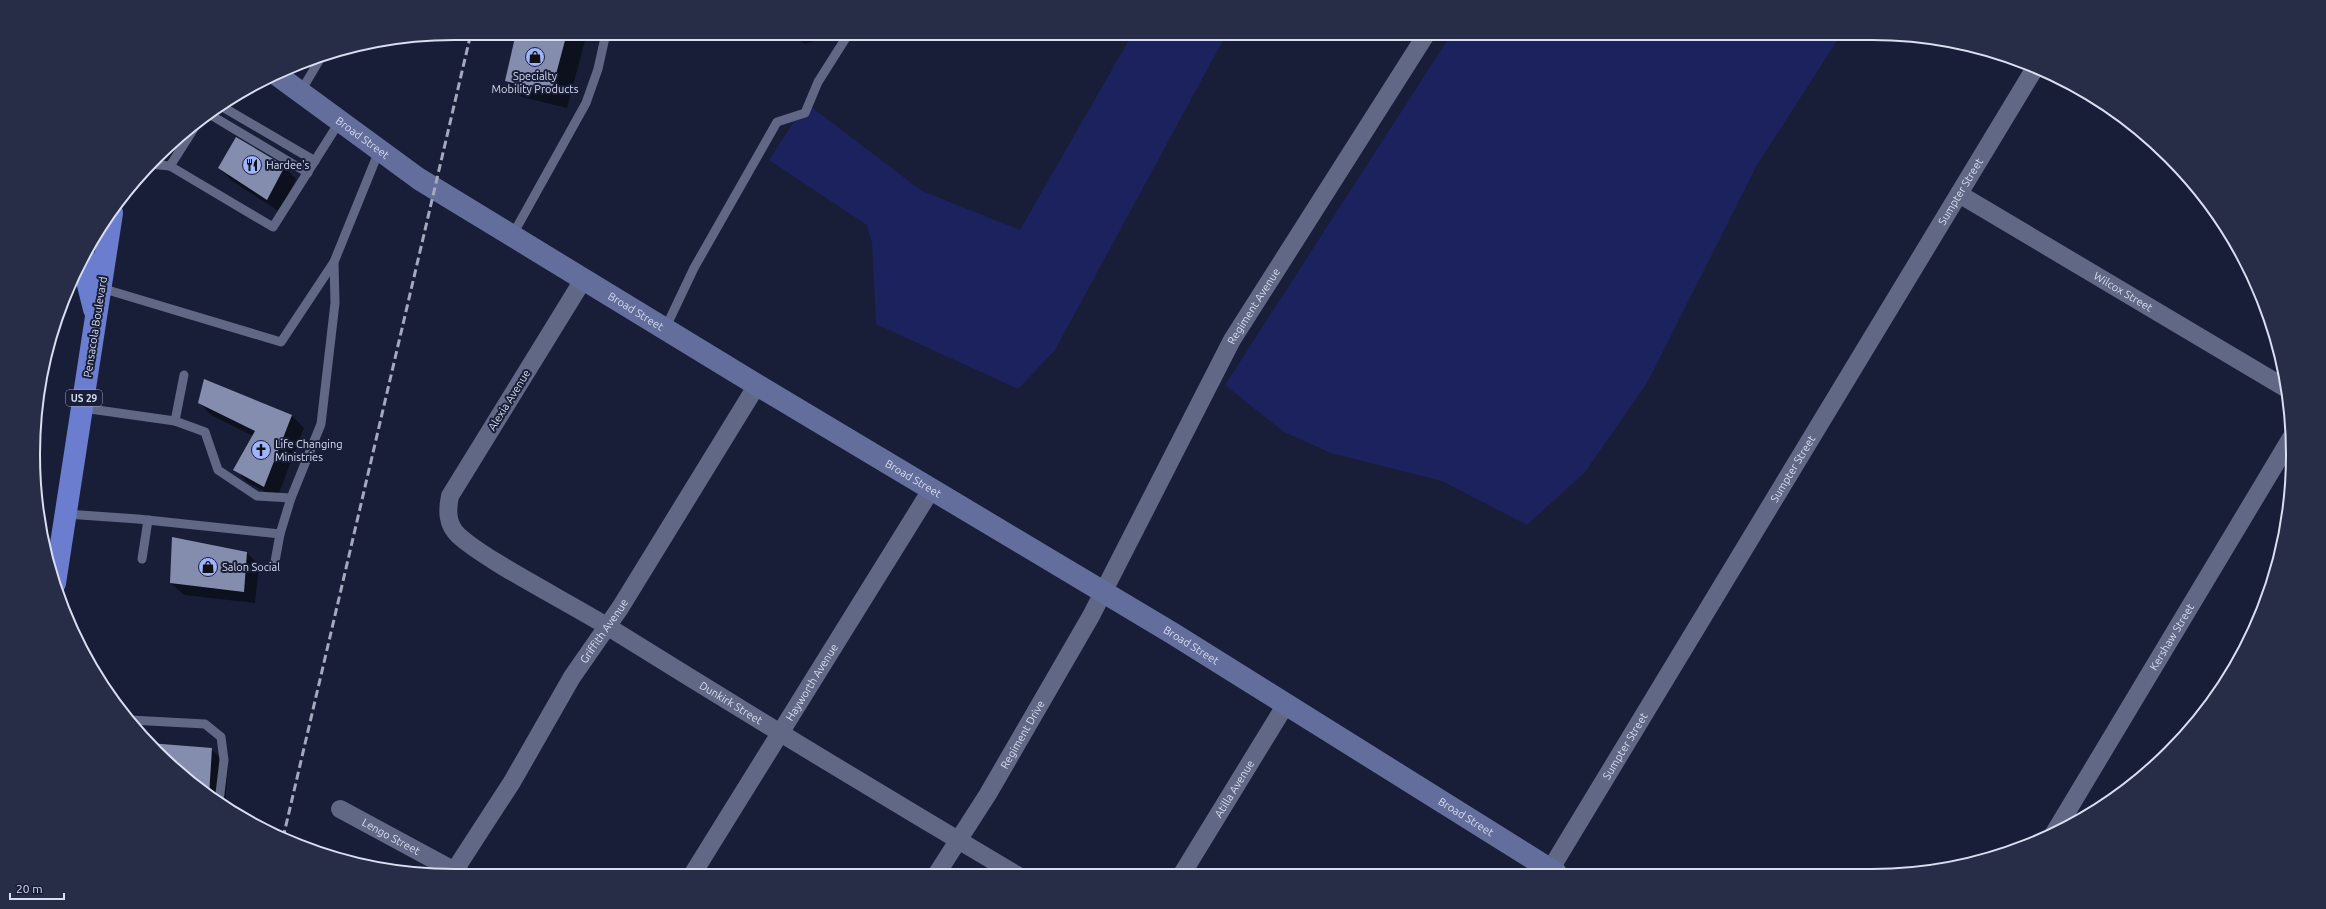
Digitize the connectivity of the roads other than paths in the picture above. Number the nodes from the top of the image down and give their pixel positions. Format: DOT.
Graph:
graph roads {
  1 [pos="604,40"];
  2 [pos="845,40"];
  3 [pos="1423,40"];
  4 [pos="318,63"];
  5 [pos="2032,73"];
  6 [pos="282,78"];
  7 [pos="301,92"];
  8 [pos="226,109"];
  9 [pos="214,117"];
  10 [pos="340,121"];
  11 [pos="188,137"];
  12 [pos="379,151"];
  13 [pos="315,161"];
  14 [pos="158,165"];
  15 [pos="170,166"];
  16 [pos="308,173"];
  17 [pos="1960,194"];
  18 [pos="110,223"];
  19 [pos="512,236"];
  20 [pos="334,262"];
  21 [pos="84,269"];
  22 [pos="583,280"];
  23 [pos="101,288"];
  24 [pos="96,320"];
  25 [pos="665,329"];
  26 [pos="184,375"];
  27 [pos="2279,384"];
  28 [pos="757,385"];
  29 [pos="82,408"];
  30 [pos="175,421"];
  31 [pos="2286,447"];
  32 [pos="931,490"];
  33 [pos="291,498"];
  34 [pos="66,514"];
  35 [pos="148,520"];
  36 [pos="450,524"];
  37 [pos="280,534"];
  38 [pos="142,559"];
  39 [pos="274,567"];
  40 [pos="57,571"];
  41 [pos="1103,591"];
  42 [pos="606,626"];
  43 [pos="1286,704"];
  44 [pos="137,720"];
  45 [pos="780,734"];
  46 [pos="220,796"];
  47 [pos="340,809"];
  48 [pos="2059,824"];
  49 [pos="958,840"];
  50 [pos="447,869"];
  51 [pos="459,869"];
  52 [pos="696,869"];
  53 [pos="940,869"];
  54 [pos="1007,869"];
  55 [pos="1185,869"];
  56 [pos="1548,869"];
  57 [pos="1555,869"];
  1 -- 19 [label="lane"];
  2 -- 25 [label="lane"];
  3 -- 41 [label="street, Regiment Avenue"];
  4 -- 7 [label="lane"];
  5 -- 17 [label="street, Sumpter Street"];
  6 -- 7 [label="street, Broad Street"];
  7 -- 10 [label="street, Broad Street"];
  8 -- 13 [label="lane"];
  9 -- 16 [label="lane"];
  10 -- 12 [label="street, Broad Street"];
  10 -- 13 [label="lane"];
  11 -- 15 [label="lane"];
  12 -- 19 [label="street, Broad Street"];
  12 -- 20 [label="lane"];
  13 -- 16 [label="lane"];
  14 -- 15 [label="lane"];
  15 -- 16 [label="lane"];
  17 -- 27 [label="street, Wilcox Street"];
  17 -- 57 [label="street, Sumpter Street"];
  18 -- 23 [label="highway, Pensacola Boulevard / US 29"];
  19 -- 22 [label="street, Broad Street"];
  20 -- 23 [label="lane"];
  20 -- 33 [label="lane"];
  21 -- 24 [label="highway"];
  22 -- 25 [label="street, Broad Street"];
  22 -- 36 [label="street, Alexia Avenue"];
  23 -- 24 [label="highway, Pensacola Boulevard / US 29"];
  24 -- 29 [label="highway, Pensacola Boulevard / US 29"];
  25 -- 28 [label="street, Broad Street"];
  26 -- 30 [label="lane"];
  28 -- 32 [label="street, Broad Street"];
  28 -- 42 [label="street, Griffith Avenue"];
  29 -- 30 [label="lane"];
  29 -- 34 [label="highway, Pensacola Boulevard / US 29"];
  30 -- 33 [label="lane"];
  31 -- 48 [label="street, Kershaw Street"];
  32 -- 41 [label="street, Broad Street"];
  32 -- 45 [label="street, Hayworth Avenue"];
  33 -- 37 [label="lane"];
  34 -- 35 [label="lane"];
  34 -- 40 [label="highway, Pensacola Boulevard / US 29"];
  35 -- 37 [label="lane"];
  35 -- 38 [label="lane"];
  36 -- 42 [label="street, Dunkirk Street"];
  37 -- 39 [label="lane"];
  41 -- 43 [label="street, Broad Street"];
  41 -- 49 [label="street, Regiment Drive"];
  42 -- 45 [label="street, Dunkirk Street"];
  42 -- 51 [label="street, Griffith Avenue"];
  43 -- 55 [label="street, Atilla Avenue"];
  43 -- 56 [label="street, Broad Street"];
  44 -- 46 [label="lane"];
  45 -- 49 [label="street, Dunkirk Street"];
  45 -- 52 [label="street, Hayworth Avenue"];
  47 -- 50 [label="street, Lengo Street"];
  49 -- 53 [label="street, Regiment Drive"];
  49 -- 54 [label="street, Dunkirk Street"];
}
